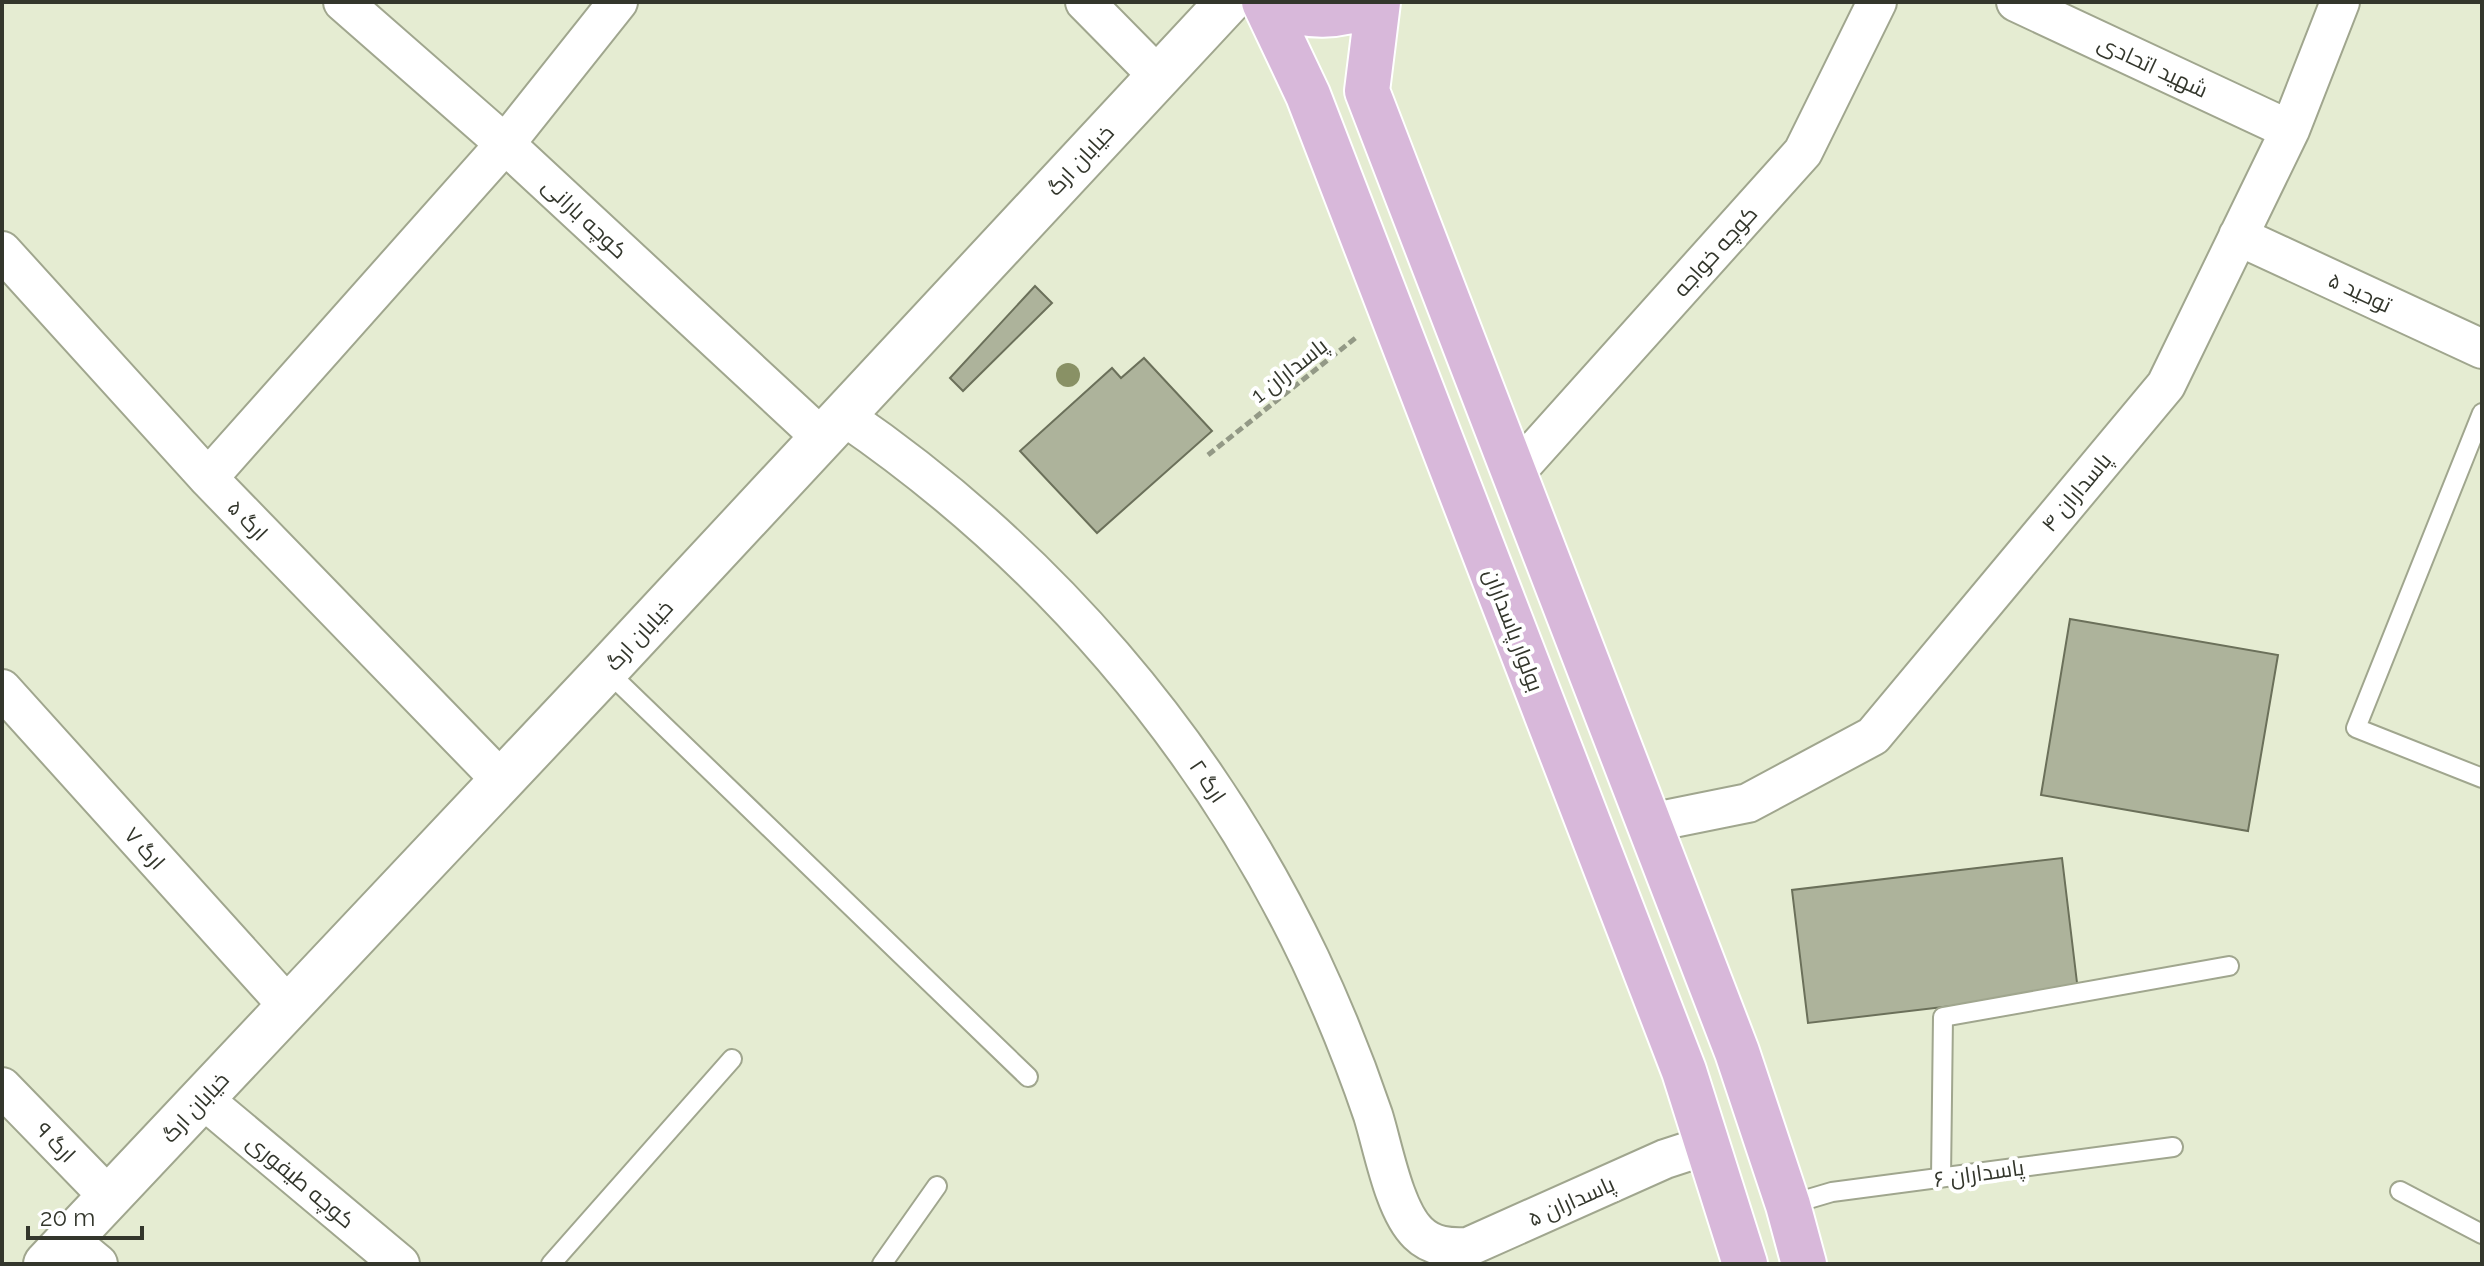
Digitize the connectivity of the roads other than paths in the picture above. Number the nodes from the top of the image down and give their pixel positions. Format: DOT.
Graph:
graph roads {
  1 [pos="343,2"];
  2 [pos="618,2"];
  3 [pos="1085,2"];
  4 [pos="1228,2"];
  5 [pos="1266,2"];
  6 [pos="1378,2"];
  7 [pos="1877,2"];
  8 [pos="2016,2"];
  9 [pos="2340,2"];
  10 [pos="1158,76"];
  11 [pos="2290,130"];
  12 [pos="505,144"];
  13 [pos="2238,236"];
  14 [pos="2,251"];
  15 [pos="2482,349"];
  16 [pos="2482,413"];
  17 [pos="833,427"];
  18 [pos="1514,474"];
  19 [pos="208,478"];
  20 [pos="606,670"];
  21 [pos="2,689"];
  22 [pos="2482,778"];
  23 [pos="502,781"];
  24 [pos="1649,823"];
  25 [pos="2229,966"];
  26 [pos="289,1007"];
  27 [pos="732,1059"];
  28 [pos="1028,1077"];
  29 [pos="2,1087"];
  30 [pos="203,1099"];
  31 [pos="1708,1145"];
  32 [pos="2173,1147"];
  33 [pos="1941,1178"];
  34 [pos="937,1186"];
  35 [pos="2400,1191"];
  36 [pos="109,1197"];
  37 [pos="1788,1205"];
  38 [pos="2482,1234"];
  39 [pos="1433,1243"];
  40 [pos="71,1256"];
  41 [pos="400,1264"];
  42 [pos="551,1264"];
  43 [pos="882,1264"];
  44 [pos="1745,1264"];
  45 [pos="1804,1264"];
  1 -- 12 [label="street, کوچه بارانی"];
  2 -- 12 [label="street"];
  3 -- 10 [label="street"];
  4 -- 10 [label="main road, خیابان ارگ"];
  5 -- 6 [label="main road"];
  5 -- 31 [label="main road, بولوار پاسداران"];
  6 -- 18 [label="main road"];
  7 -- 18 [label="street, کوچه خواجه"];
  8 -- 11 [label="street, شهید اتحادی"];
  9 -- 11 [label="street, پاسداران ۴"];
  10 -- 17 [label="main road, خیابان ارگ"];
  11 -- 13 [label="street, پاسداران ۴"];
  12 -- 17 [label="street, کوچه بارانی"];
  12 -- 19 [label="street"];
  13 -- 15 [label="street, توحید ۵"];
  13 -- 24 [label="street, پاسداران ۴"];
  14 -- 19 [label="street, ارگ ۵"];
  16 -- 22 [label="lane"];
  17 -- 20 [label="main road, خیابان ارگ"];
  17 -- 39 [label="street, ارگ ۲"];
  18 -- 24 [label="main road"];
  19 -- 23 [label="street, ارگ ۵"];
  20 -- 23 [label="main road, خیابان ارگ"];
  20 -- 28 [label="lane"];
  21 -- 26 [label="street, ارگ ۷"];
  23 -- 26 [label="main road, خیابان ارگ"];
  24 -- 37 [label="main road"];
  25 -- 33 [label="lane"];
  26 -- 30 [label="main road, خیابان ارگ"];
  27 -- 42 [label="lane"];
  29 -- 36 [label="street, ارگ ۹"];
  30 -- 36 [label="main road, خیابان ارگ"];
  30 -- 41 [label="street, کوچه طیفوری"];
  31 -- 39 [label="street, پاسداران ۵"];
  31 -- 44 [label="main road, بولوار پاسداران"];
  32 -- 33 [label="lane, پاسداران ۶"];
  33 -- 37 [label="lane, پاسداران ۶"];
  34 -- 43 [label="lane"];
  35 -- 38 [label="lane"];
  36 -- 40 [label="main road, خیابان ارگ"];
  37 -- 45 [label="main road"];
}
